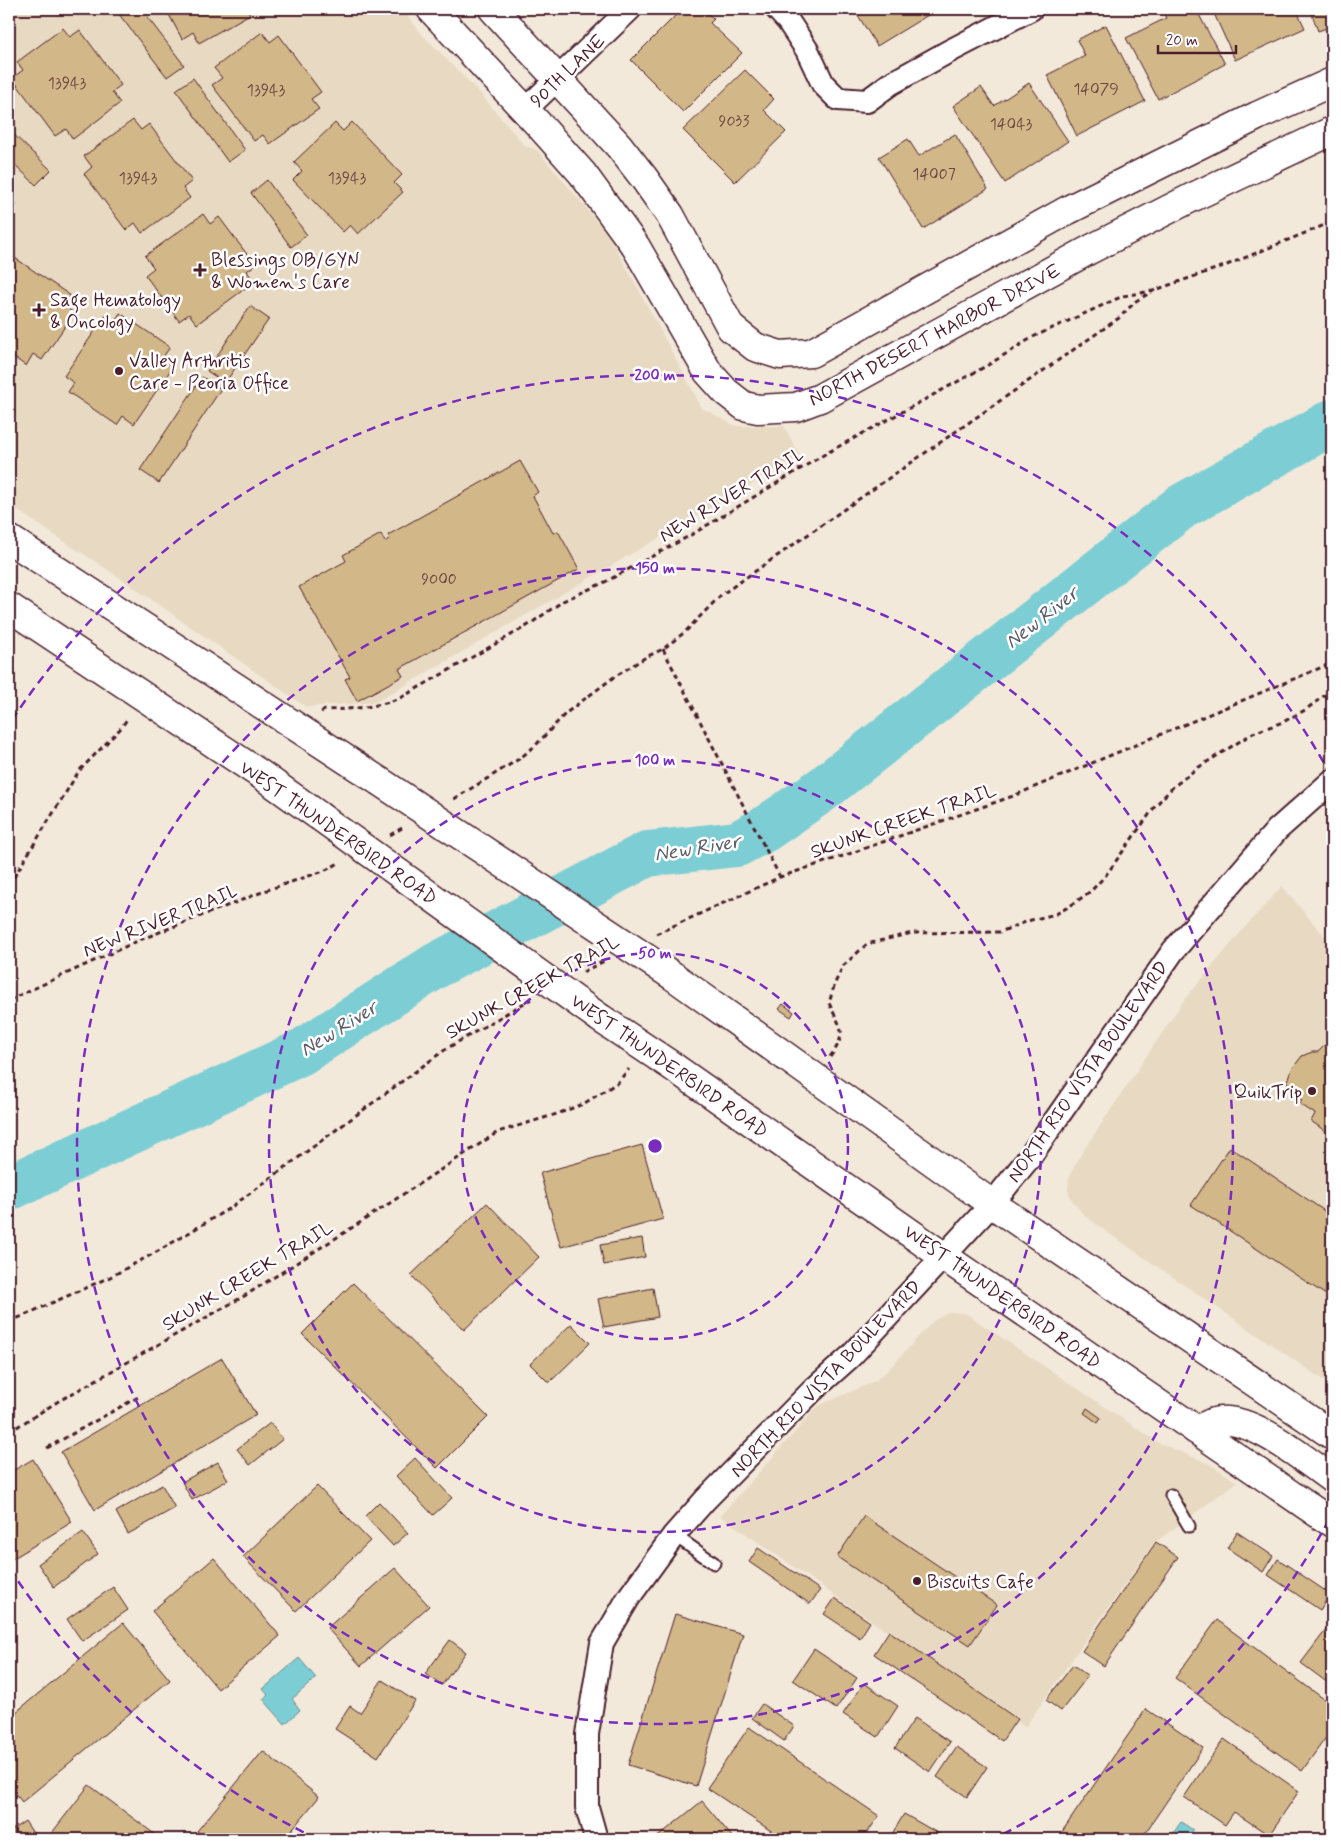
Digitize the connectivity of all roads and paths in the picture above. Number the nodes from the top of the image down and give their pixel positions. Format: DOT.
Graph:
graph roads {
  1 [pos="431,9"];
  2 [pos="493,9"];
  3 [pos="630,9"];
  4 [pos="777,9"];
  5 [pos="1032,9"];
  6 [pos="558,79"];
  7 [pos="1332,82"];
  8 [pos="525,110"];
  9 [pos="1332,131"];
  10 [pos="1332,222"];
  11 [pos="1155,290"];
  12 [pos="9,539"];
  13 [pos="9,607"];
  14 [pos="664,649"];
  15 [pos="1332,662"];
  16 [pos="1332,690"];
  17 [pos="144,696"];
  18 [pos="293,724"];
  19 [pos="1332,781"];
  20 [pos="458,797"];
  21 [pos="324,871"];
  22 [pos="780,877"];
  23 [pos="9,886"];
  24 [pos="649,937"];
  25 [pos="607,959"];
  26 [pos="582,972"];
  27 [pos="532,999"];
  28 [pos="9,1000"];
  29 [pos="646,1048"];
  30 [pos="815,1077"];
  31 [pos="992,1204"];
  32 [pos="943,1256"];
  33 [pos="9,1322"];
  34 [pos="140,1396"];
  35 [pos="1196,1430"];
  36 [pos="9,1432"];
  37 [pos="1332,1435"];
  38 [pos="47,1448"];
  39 [pos="1332,1479"];
  40 [pos="1171,1495"];
  41 [pos="1330,1520"];
  42 [pos="1189,1526"];
  43 [pos="674,1535"];
  44 [pos="714,1563"];
  45 [pos="596,1839"];
  1 -- 8 [label="main road, NORTH DESERT HARBOR DRIVE"];
  2 -- 6 [label="main road"];
  3 -- 6 [label="street, 90TH LANE"];
  4 -- 5 [label="street"];
  6 -- 7 [label="main road"];
  6 -- 8 [label="street, 90TH LANE"];
  8 -- 9 [label="main road, NORTH DESERT HARBOR DRIVE"];
  10 -- 11 [label="path, NEW RIVER TRAIL"];
  11 -- 14 [label="path, NEW RIVER TRAIL"];
  11 -- 18 [label="path, NEW RIVER TRAIL"];
  12 -- 18 [label="main road"];
  13 -- 17 [label="main road, WEST THUNDERBIRD ROAD"];
  14 -- 20 [label="path, NEW RIVER TRAIL"];
  14 -- 22 [label="path"];
  15 -- 22 [label="path, SKUNK CREEK TRAIL"];
  16 -- 30 [label="path"];
  17 -- 23 [label="path"];
  17 -- 29 [label="main road, WEST THUNDERBIRD ROAD, bridge"];
  18 -- 30 [label="main road, bridge"];
  19 -- 31 [label="street, NORTH RIO VISTA BOULEVARD"];
  21 -- 28 [label="path, NEW RIVER TRAIL"];
  22 -- 24 [label="path, SKUNK CREEK TRAIL"];
  25 -- 26 [label="path, SKUNK CREEK TRAIL"];
  27 -- 33 [label="path, SKUNK CREEK TRAIL"];
  29 -- 32 [label="main road, WEST THUNDERBIRD ROAD"];
  29 -- 36 [label="path, SKUNK CREEK TRAIL"];
  30 -- 31 [label="main road"];
  31 -- 32 [label="street, NORTH RIO VISTA BOULEVARD"];
  31 -- 37 [label="main road"];
  32 -- 35 [label="main road, WEST THUNDERBIRD ROAD"];
  32 -- 43 [label="street, NORTH RIO VISTA BOULEVARD"];
  34 -- 38 [label="path"];
  35 -- 39 [label="main road"];
  35 -- 41 [label="main road, WEST THUNDERBIRD ROAD"];
  40 -- 42 [label="lane"];
  43 -- 44 [label="lane"];
  43 -- 45 [label="street, NORTH RIO VISTA BOULEVARD"];
}
